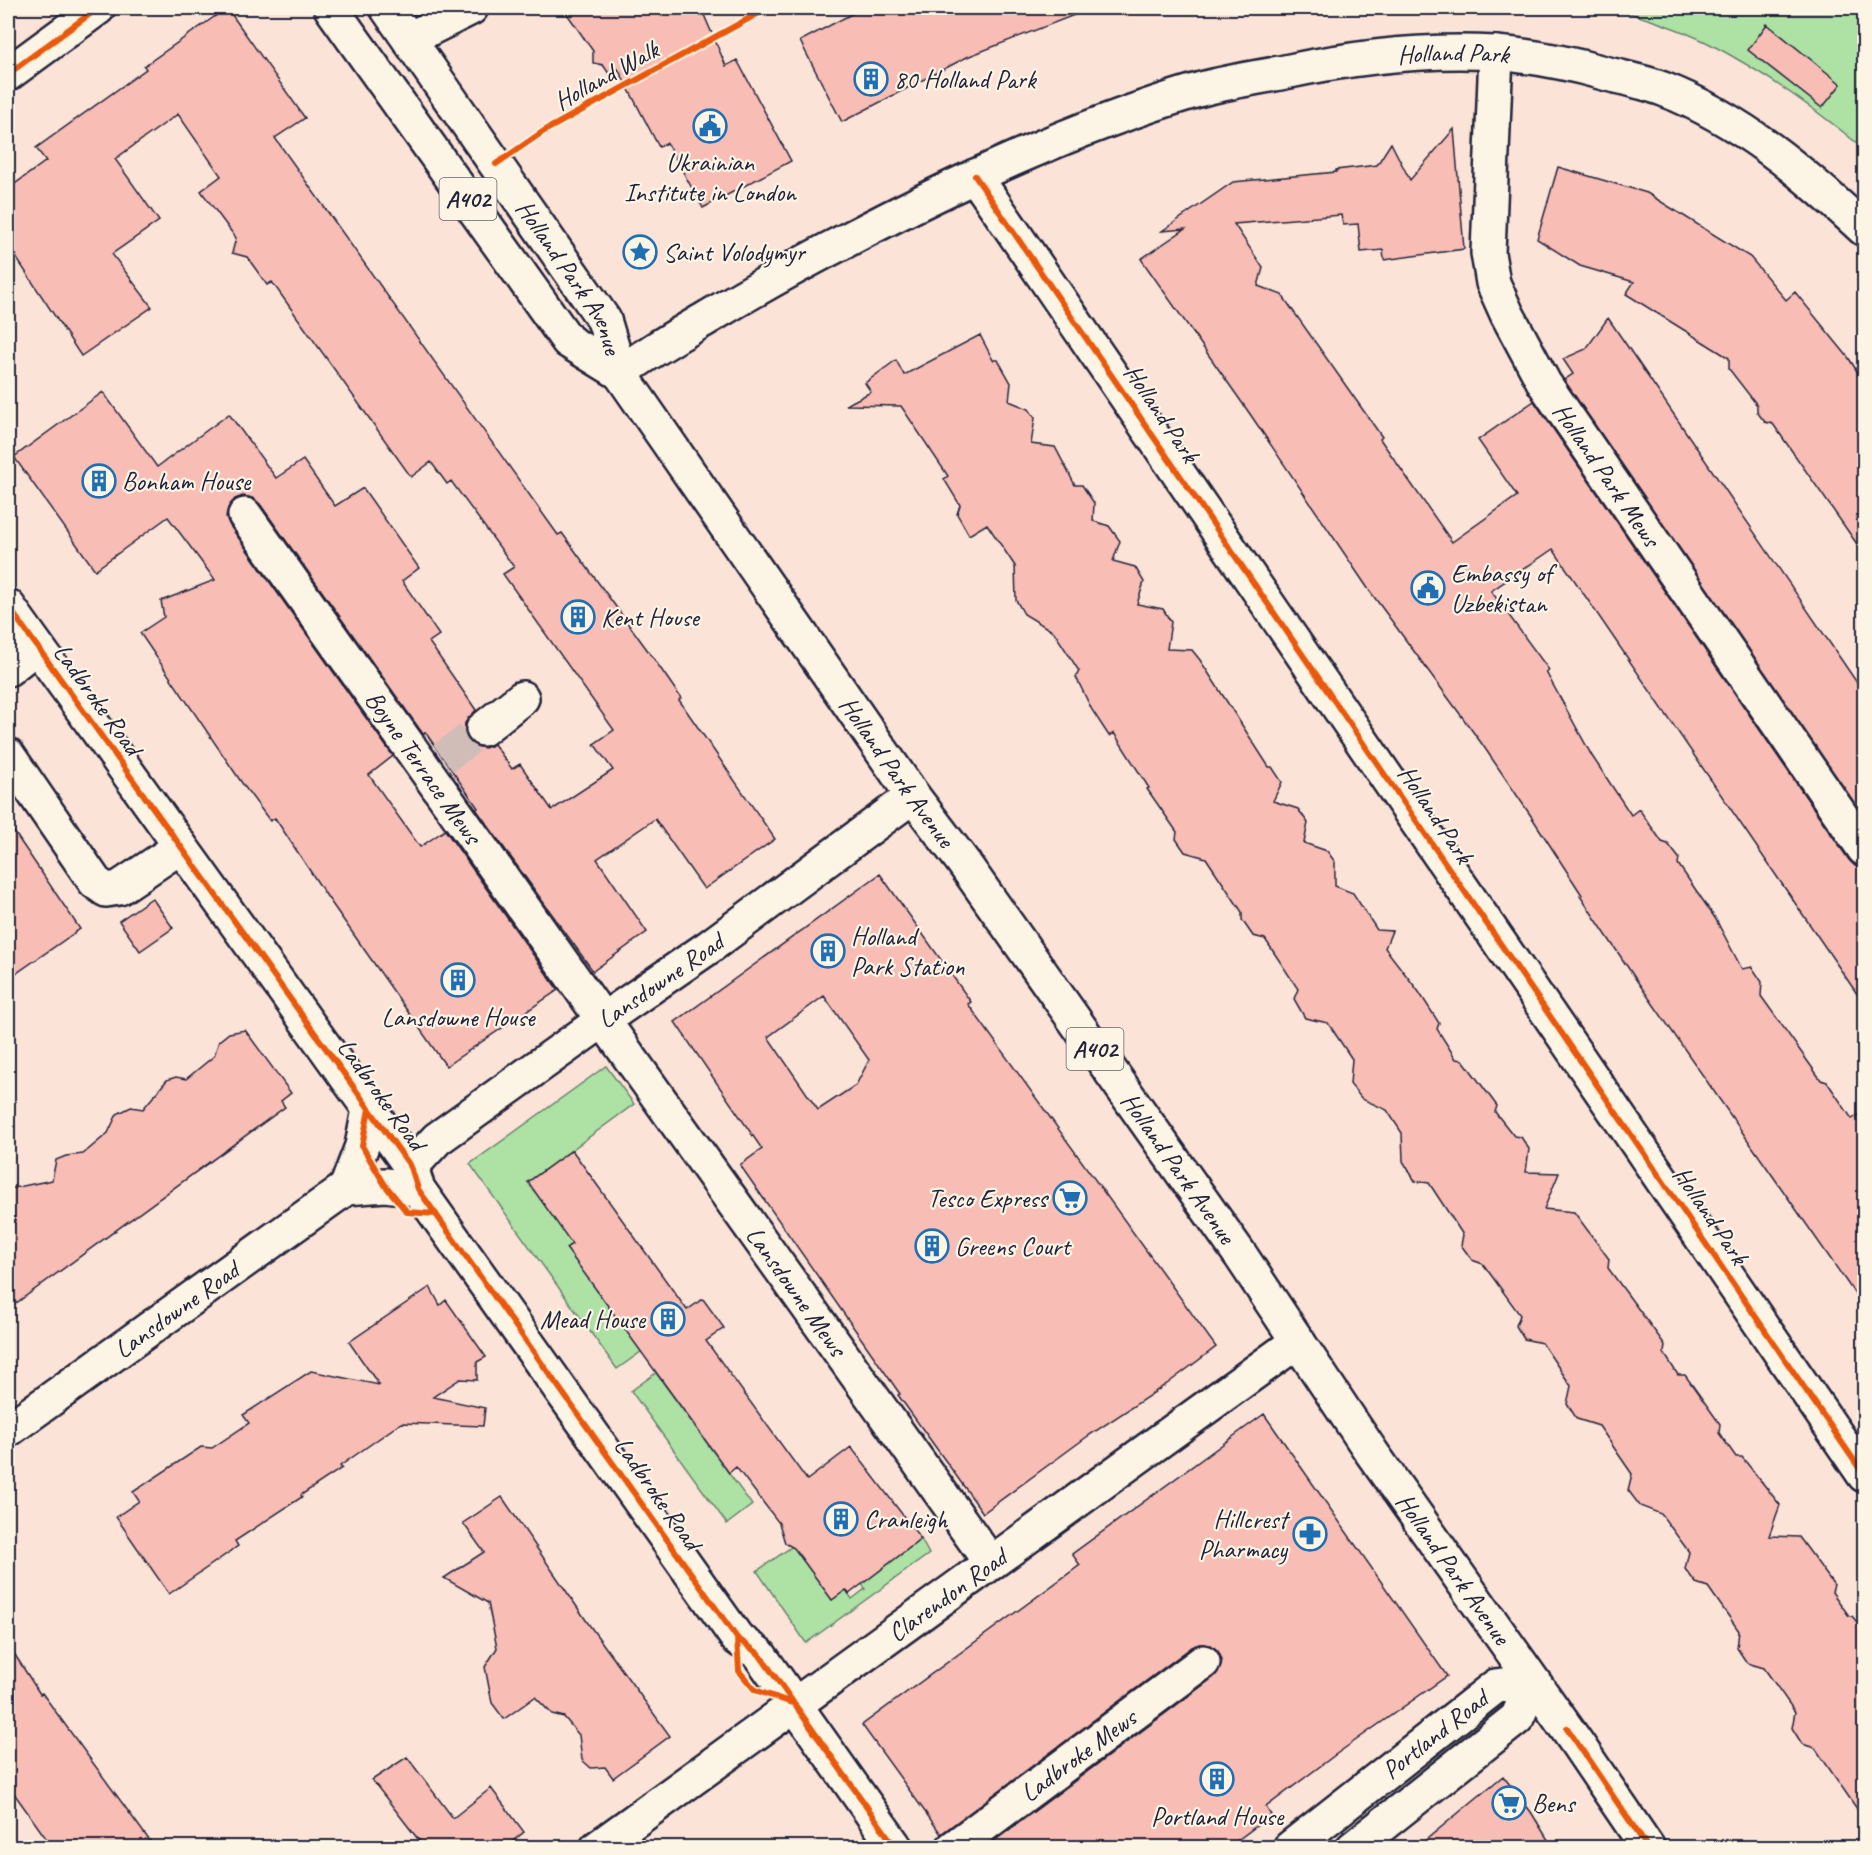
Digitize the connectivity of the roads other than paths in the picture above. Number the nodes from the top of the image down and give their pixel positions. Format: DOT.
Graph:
graph roads {
  1 [pos="98,8"];
  2 [pos="331,8"];
  3 [pos="387,8"];
  4 [pos="471,8"];
  5 [pos="410,40"];
  6 [pos="1496,53"];
  7 [pos="8,74"];
  8 [pos="975,176"];
  9 [pos="1864,229"];
  10 [pos="620,373"];
  11 [pos="245,515"];
  12 [pos="8,606"];
  13 [pos="36,647"];
  14 [pos="8,669"];
  15 [pos="522,698"];
  16 [pos="483,729"];
  17 [pos="8,755"];
  18 [pos="913,796"];
  19 [pos="180,846"];
  20 [pos="1864,849"];
  21 [pos="603,1020"];
  22 [pos="369,1108"];
  23 [pos="415,1178"];
  24 [pos="346,1188"];
  25 [pos="1298,1341"];
  26 [pos="8,1430"];
  27 [pos="1864,1475"];
  28 [pos="990,1562"];
  29 [pos="1203,1662"];
  30 [pos="1533,1682"];
  31 [pos="795,1704"];
  32 [pos="597,1848"];
  33 [pos="896,1848"];
  34 [pos="953,1848"];
  35 [pos="1290,1848"];
  36 [pos="1353,1848"];
  37 [pos="1648,1848"];
  1 -- 7 [label="street"];
  2 -- 10 [label="street, Holland Park Avenue / A402"];
  3 -- 5 [label="street, Holland Park Avenue / A402"];
  4 -- 5 [label="street"];
  5 -- 10 [label="street, Holland Park Avenue / A402"];
  6 -- 8 [label="street, Holland Park"];
  6 -- 9 [label="street, Holland Park"];
  6 -- 20 [label="street, Holland Park Mews"];
  8 -- 10 [label="street, Holland Park"];
  8 -- 27 [label="street, Holland Park"];
  10 -- 18 [label="street, Holland Park Avenue / A402"];
  11 -- 21 [label="street, Boyne Terrace Mews"];
  12 -- 13 [label="street, Ladbroke Road"];
  13 -- 14 [label="street"];
  13 -- 19 [label="street, Ladbroke Road"];
  15 -- 16 [label="street"];
  17 -- 19 [label="street"];
  18 -- 21 [label="street, Lansdowne Road"];
  18 -- 25 [label="street, Holland Park Avenue / A402"];
  19 -- 22 [label="street, Ladbroke Road"];
  21 -- 23 [label="street, Lansdowne Road"];
  21 -- 28 [label="street, Lansdowne Mews"];
  22 -- 23 [label="street, Ladbroke Road"];
  22 -- 24 [label="street"];
  23 -- 24 [label="street"];
  23 -- 31 [label="street, Ladbroke Road"];
  24 -- 26 [label="street, Lansdowne Road"];
  25 -- 28 [label="street, Clarendon Road"];
  25 -- 30 [label="street, Holland Park Avenue / A402"];
  28 -- 31 [label="street, Clarendon Road"];
  29 -- 34 [label="street, Ladbroke Mews"];
  30 -- 35 [label="street, Portland Road"];
  30 -- 36 [label="street, Portland Road"];
  30 -- 37 [label="street, Holland Park Avenue / A402"];
  31 -- 32 [label="street, Clarendon Road"];
  31 -- 33 [label="street, Ladbroke Road"];
}
